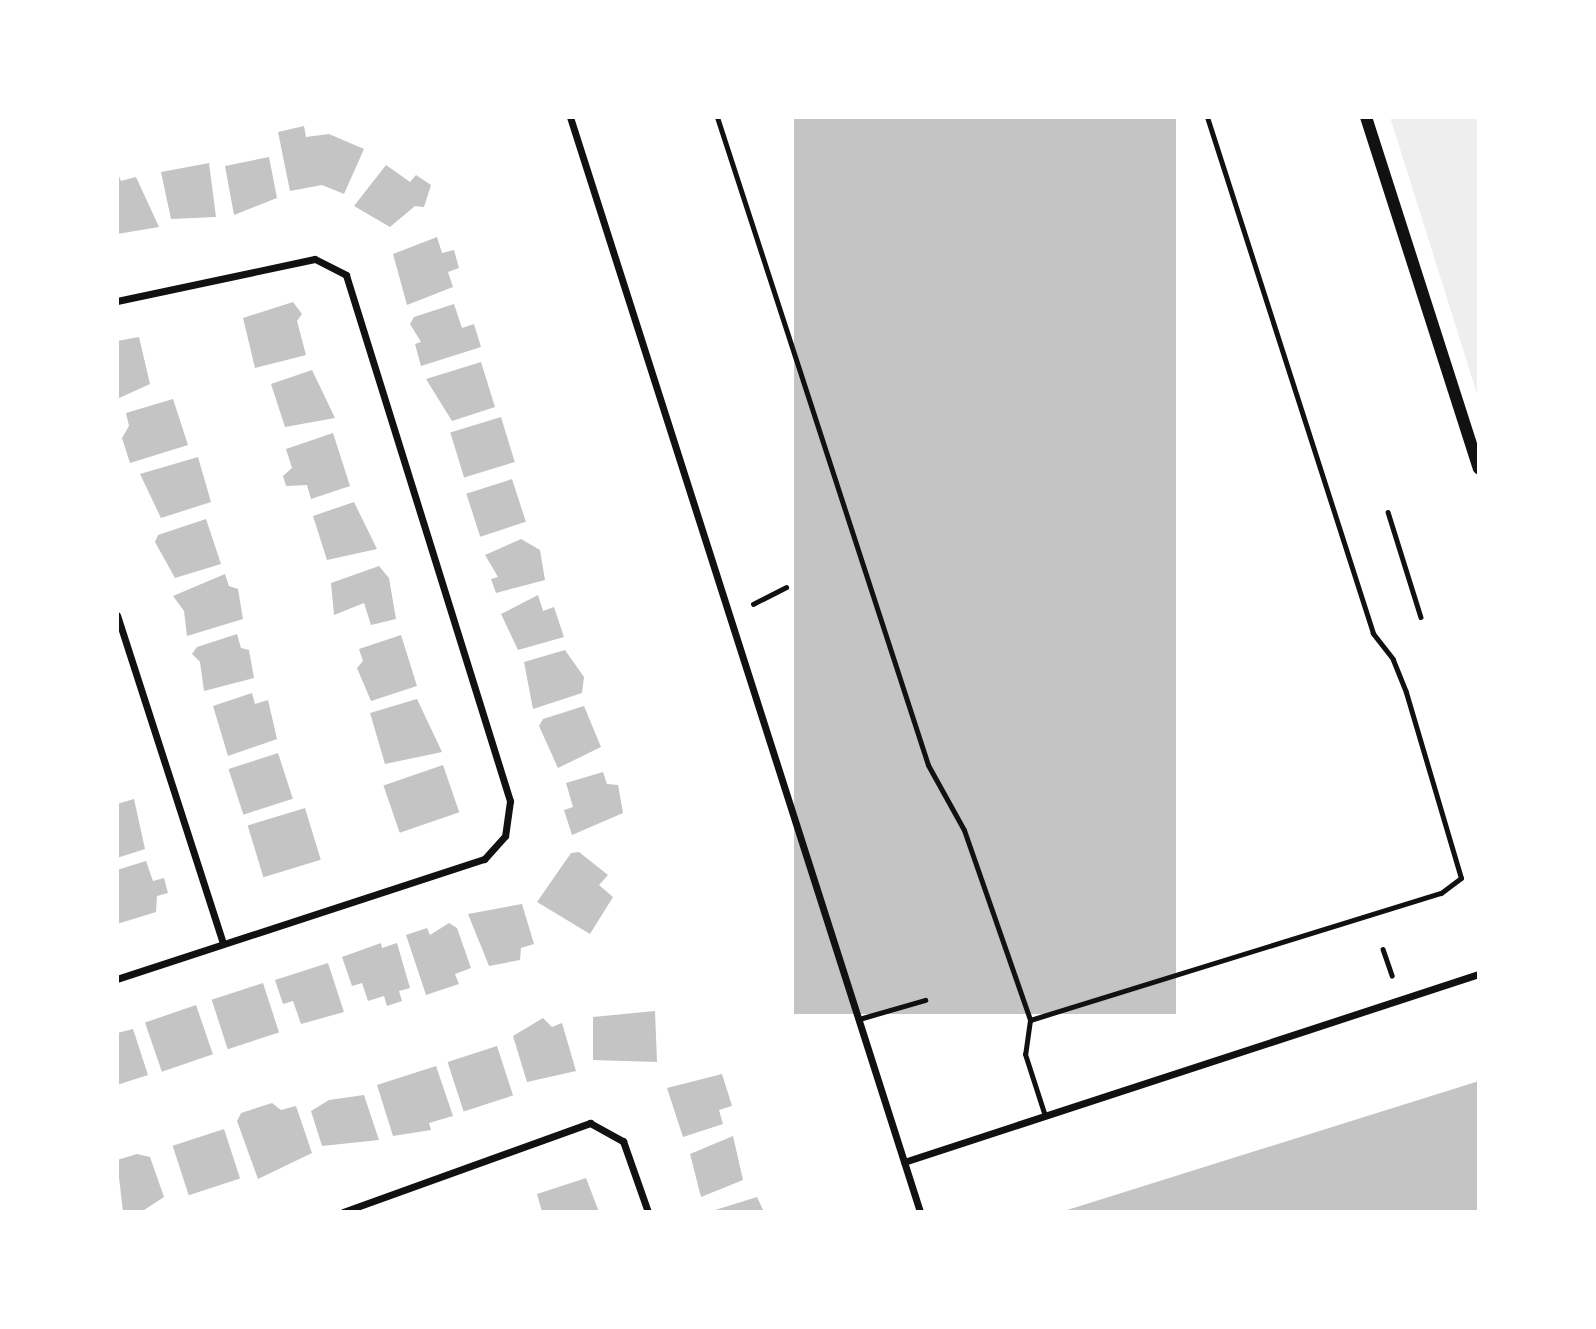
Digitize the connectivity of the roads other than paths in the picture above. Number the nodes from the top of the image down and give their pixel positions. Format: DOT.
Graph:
graph roads {
  1 [pos="570,117"];
  2 [pos="718,117"];
  3 [pos="1207,117"];
  4 [pos="1366,117"];
  5 [pos="117,301"];
  6 [pos="1479,468"];
  7 [pos="117,614"];
  8 [pos="223,943"];
  9 [pos="1479,974"];
  10 [pos="117,979"];
  11 [pos="925,1000"];
  12 [pos="859,1019"];
  13 [pos="1030,1020"];
  14 [pos="1045,1116"];
  15 [pos="904,1162"];
  16 [pos="343,1212"];
  17 [pos="648,1212"];
  18 [pos="920,1212"];
  1 -- 12 [label="street"];
  2 -- 13 [label="lane"];
  3 -- 13 [label="lane"];
  4 -- 6 [label="street"];
  5 -- 8 [label="street"];
  7 -- 8 [label="street"];
  8 -- 10 [label="street"];
  9 -- 14 [label="street"];
  11 -- 12 [label="lane"];
  12 -- 15 [label="street"];
  13 -- 14 [label="lane"];
  14 -- 15 [label="street"];
  15 -- 18 [label="street"];
  16 -- 17 [label="street"];
}
